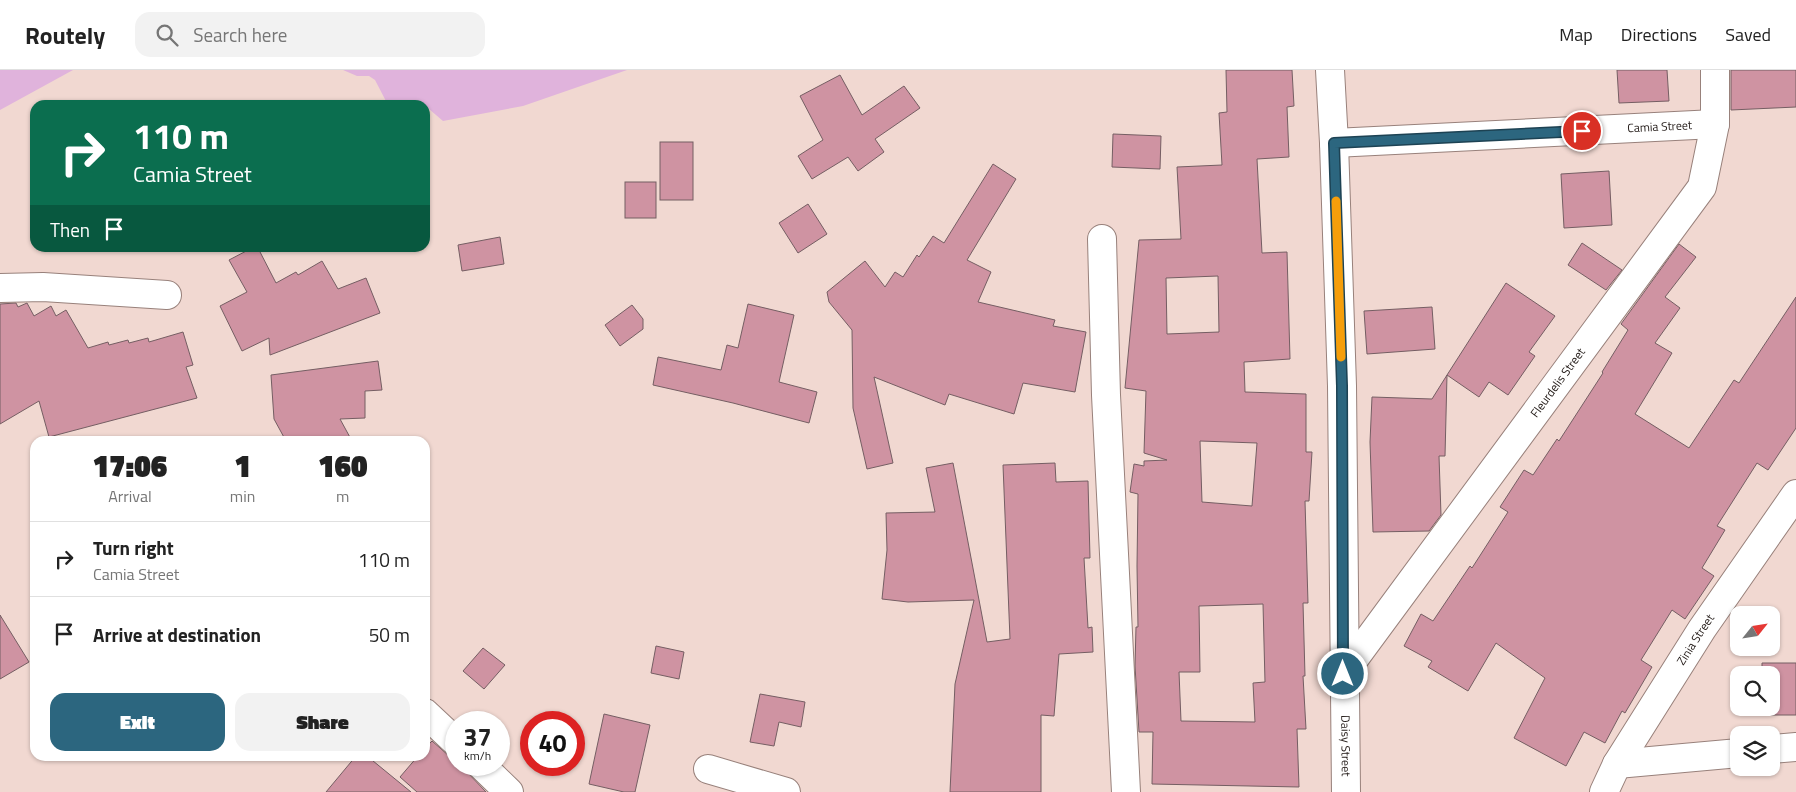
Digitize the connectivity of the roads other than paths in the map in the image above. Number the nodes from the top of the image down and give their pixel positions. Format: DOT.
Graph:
graph roads {
  1 [pos="1330,70"];
  2 [pos="1714,70"];
  3 [pos="1715,124"];
  4 [pos="1334,143"];
  5 [pos="1102,239"];
  6 [pos="0,288"];
  7 [pos="167,295"];
  8 [pos="1793,504"];
  9 [pos="1343,674"];
  10 [pos="430,717"];
  11 [pos="445,731"];
  12 [pos="1796,747"];
  13 [pos="1780,749"];
  14 [pos="1730,753"];
  15 [pos="1616,764"];
  16 [pos="708,769"];
  17 [pos="492,776"];
  18 [pos="509,792"];
  19 [pos="786,792"];
  20 [pos="1126,792"];
  21 [pos="1346,792"];
  22 [pos="1604,792"];
  1 -- 4 [label="street, Daisy Street"];
  2 -- 3 [label="street, Fleurdelis Street"];
  3 -- 4 [label="street, Camia Street"];
  3 -- 9 [label="street, Fleurdelis Street"];
  4 -- 9 [label="street, Daisy Street"];
  5 -- 20 [label="street"];
  6 -- 7 [label="street"];
  8 -- 15 [label="street, Zinia Street"];
  9 -- 21 [label="street, Daisy Street"];
  10 -- 11 [label="street"];
  12 -- 13 [label="street"];
  14 -- 15 [label="street"];
  15 -- 22 [label="street, Zinia Street"];
  16 -- 19 [label="street"];
  17 -- 18 [label="street"];
}
